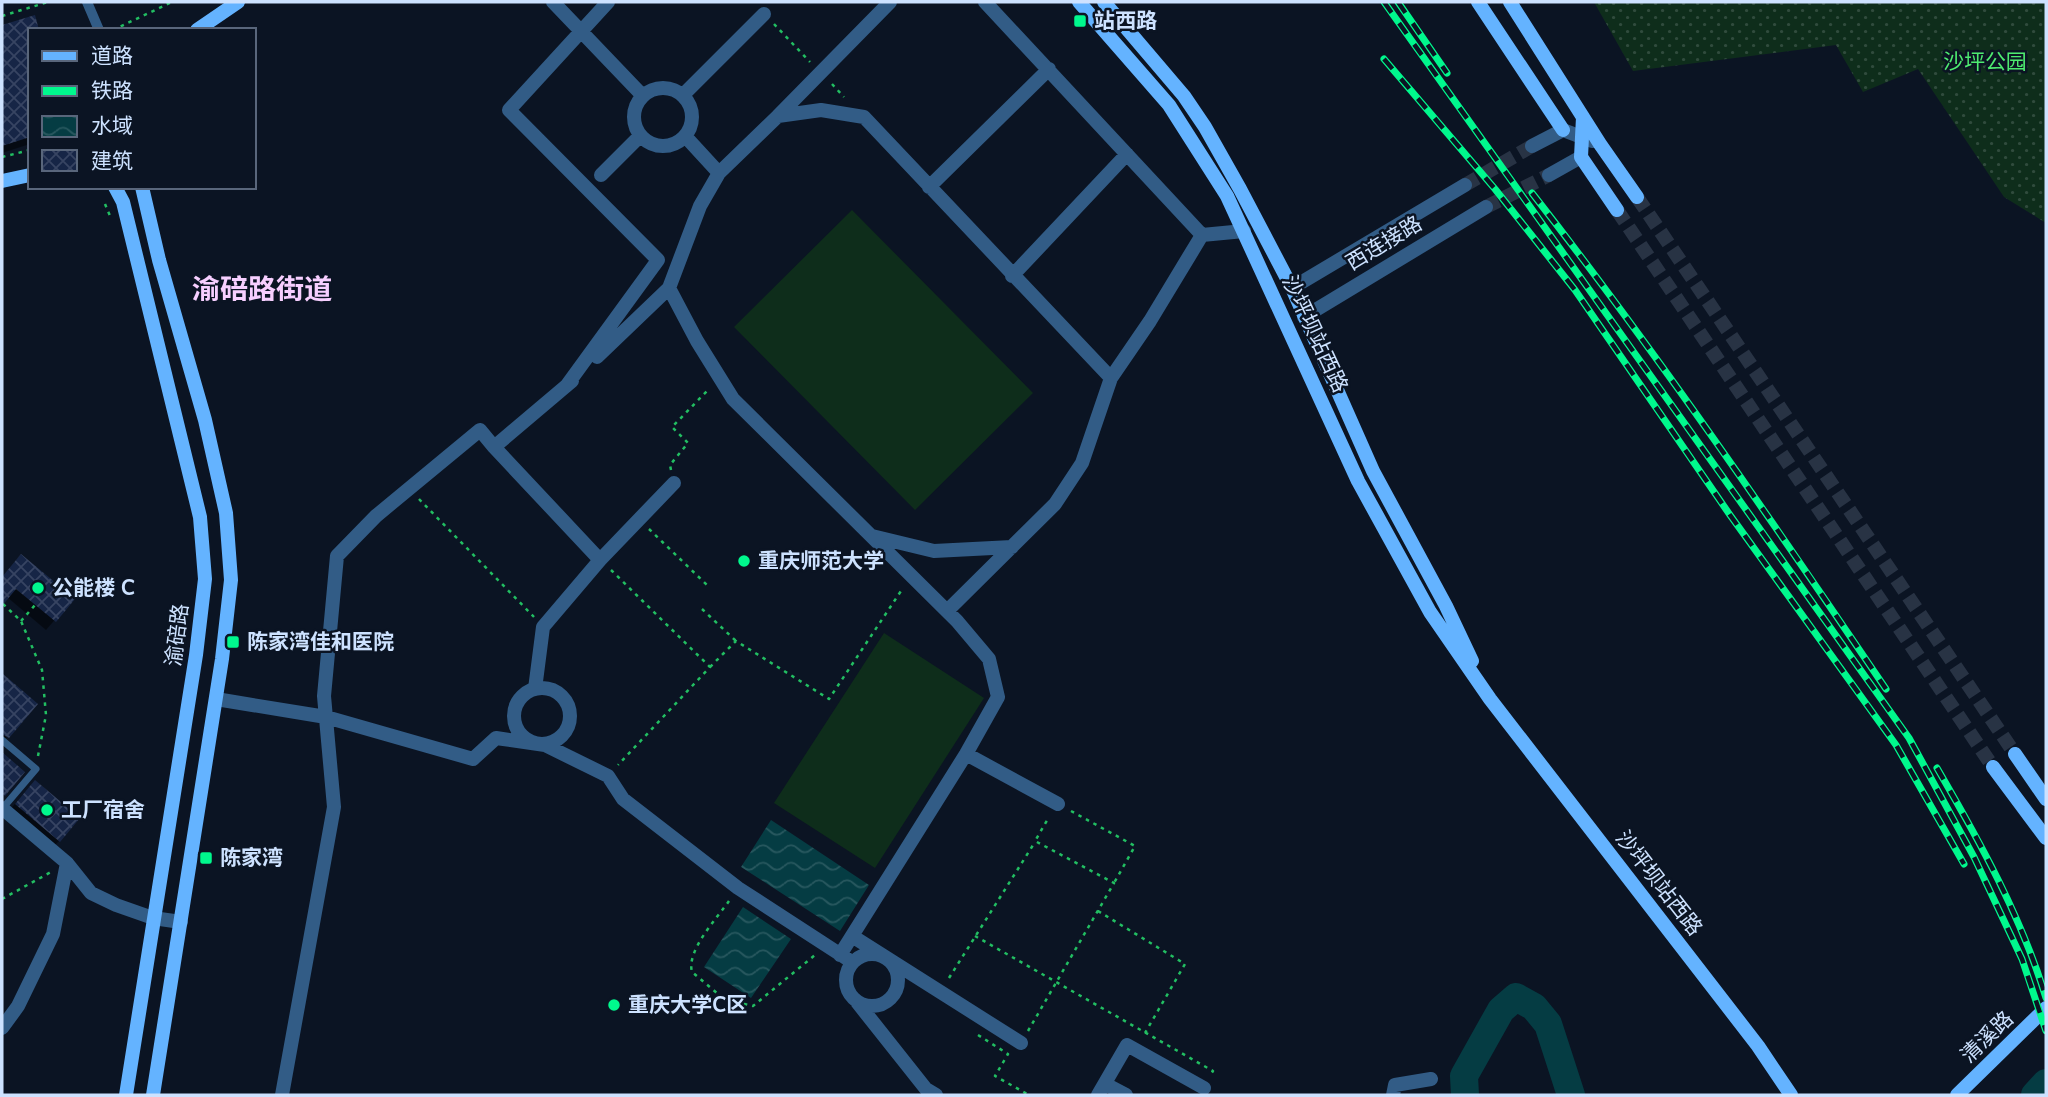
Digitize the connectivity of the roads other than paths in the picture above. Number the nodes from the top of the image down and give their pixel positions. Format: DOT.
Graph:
graph roads {
  1 [pos="87,2"];
  2 [pos="242,2"];
  3 [pos="553,2"];
  4 [pos="608,2"];
  5 [pos="890,2"];
  6 [pos="985,2"];
  7 [pos="1079,2"];
  8 [pos="1104,2"];
  9 [pos="1479,2"];
  10 [pos="1510,2"];
  11 [pos="764,14"];
  12 [pos="98,28"];
  13 [pos="200,28"];
  14 [pos="580,31"];
  15 [pos="1049,69"];
  16 [pos="642,95"];
  17 [pos="683,95"];
  18 [pos="778,116"];
  19 [pos="1583,116"];
  20 [pos="1563,130"];
  21 [pos="640,136"];
  22 [pos="685,136"];
  23 [pos="1582,137"];
  24 [pos="1600,144"];
  25 [pos="1532,146"];
  26 [pos="1127,154"];
  27 [pos="1581,157"];
  28 [pos="719,173"];
  29 [pos="28,175"];
  30 [pos="601,175"];
  31 [pos="1549,175"];
  32 [pos="2,181"];
  33 [pos="1465,185"];
  34 [pos="929,187"];
  35 [pos="116,189"];
  36 [pos="142,189"];
  37 [pos="1637,197"];
  38 [pos="1486,206"];
  39 [pos="1618,209"];
  40 [pos="1244,231"];
  41 [pos="1202,235"];
  42 [pos="1012,276"];
  43 [pos="669,288"];
  44 [pos="1292,288"];
  45 [pos="1304,317"];
  46 [pos="1111,378"];
  47 [pos="567,385"];
  48 [pos="494,447"];
  49 [pos="674,483"];
  50 [pos="871,535"];
  51 [pos="1012,547"];
  52 [pos="600,560"];
  53 [pos="947,611"];
  54 [pos="535,689"];
  55 [pos="216,699"];
  56 [pos="1490,699"];
  57 [pos="326,716"];
  58 [pos="2,740"];
  59 [pos="545,745"];
  60 [pos="967,754"];
  61 [pos="2015,754"];
  62 [pos="1993,768"];
  63 [pos="2046,799"];
  64 [pos="1058,804"];
  65 [pos="2,808"];
  66 [pos="2046,838"];
  67 [pos="67,863"];
  68 [pos="153,918"];
  69 [pos="181,922"];
  70 [pos="852,936"];
  71 [pos="884,957"];
  72 [pos="846,959"];
  73 [pos="854,999"];
  74 [pos="2046,1008"];
  75 [pos="2,1027"];
  76 [pos="1021,1043"];
  77 [pos="1431,1079"];
  78 [pos="1204,1088"];
  79 [pos="1102,1090"];
  80 [pos="125,1095"];
  81 [pos="153,1095"];
  82 [pos="282,1095"];
  83 [pos="936,1095"];
  84 [pos="1126,1095"];
  85 [pos="1393,1095"];
  86 [pos="1791,1095"];
  87 [pos="1957,1095"];
  1 -- 12 [label="street"];
  2 -- 13 [label="main road"];
  3 -- 14 [label="street"];
  4 -- 14 [label="street"];
  5 -- 18 [label="street"];
  6 -- 15 [label="street"];
  7 -- 40 [label="main road, 沙坪坝站西路"];
  8 -- 44 [label="main road, 沙坪坝站西路"];
  9 -- 20 [label="main road"];
  10 -- 19 [label="main road"];
  11 -- 17 [label="street"];
  14 -- 16 [label="street"];
  14 -- 47 [label="street"];
  15 -- 26 [label="street"];
  15 -- 34 [label="street"];
  16 -- 17 [label="street"];
  16 -- 21 [label="street"];
  17 -- 22 [label="street"];
  18 -- 28 [label="street"];
  18 -- 34 [label="street"];
  19 -- 23 [label="main road"];
  19 -- 24 [label="main road"];
  20 -- 23 [label="street"];
  20 -- 25 [label="street"];
  21 -- 22 [label="street"];
  21 -- 30 [label="street"];
  22 -- 28 [label="street"];
  23 -- 24 [label="street"];
  23 -- 27 [label="main road"];
  24 -- 37 [label="main road"];
  26 -- 41 [label="street"];
  26 -- 42 [label="street"];
  27 -- 31 [label="street"];
  27 -- 39 [label="main road"];
  28 -- 43 [label="street"];
  29 -- 32 [label="main road"];
  33 -- 44 [label="street, 西连接路"];
  34 -- 42 [label="street"];
  35 -- 68 [label="main road, 渝碚路"];
  36 -- 55 [label="main road"];
  38 -- 45 [label="street, 西连接路"];
  40 -- 41 [label="street"];
  40 -- 56 [label="main road, 沙坪坝站西路"];
  41 -- 46 [label="street"];
  42 -- 46 [label="street"];
  43 -- 47 [label="street"];
  43 -- 50 [label="street"];
  44 -- 45 [label="main road, 沙坪坝站西路"];
  45 -- 56 [label="main road, 沙坪坝站西路"];
  46 -- 51 [label="street"];
  47 -- 48 [label="street"];
  48 -- 52 [label="street"];
  48 -- 57 [label="street"];
  49 -- 52 [label="street"];
  50 -- 51 [label="street"];
  50 -- 53 [label="street"];
  51 -- 53 [label="street"];
  52 -- 54 [label="street"];
  53 -- 60 [label="street"];
  54 -- 59 [label="street"];
  54 -- 59 [label="street"];
  55 -- 57 [label="street"];
  55 -- 69 [label="main road"];
  56 -- 86 [label="main road, 沙坪坝站西路"];
  57 -- 59 [label="street"];
  57 -- 82 [label="street"];
  58 -- 65 [label="lane"];
  59 -- 72 [label="street"];
  60 -- 64 [label="street"];
  60 -- 70 [label="street"];
  61 -- 63 [label="main road"];
  62 -- 66 [label="main road"];
  65 -- 67 [label="street"];
  67 -- 68 [label="street"];
  67 -- 75 [label="street"];
  68 -- 69 [label="street"];
  68 -- 80 [label="main road, 渝碚路"];
  69 -- 81 [label="main road"];
  70 -- 71 [label="street"];
  70 -- 72 [label="street"];
  71 -- 72 [label="street"];
  71 -- 73 [label="street"];
  71 -- 76 [label="street"];
  72 -- 73 [label="street"];
  73 -- 83 [label="street"];
  74 -- 87 [label="main road, 清溪路"];
  77 -- 85 [label="street"];
  78 -- 79 [label="street"];
  79 -- 84 [label="street"];
}
